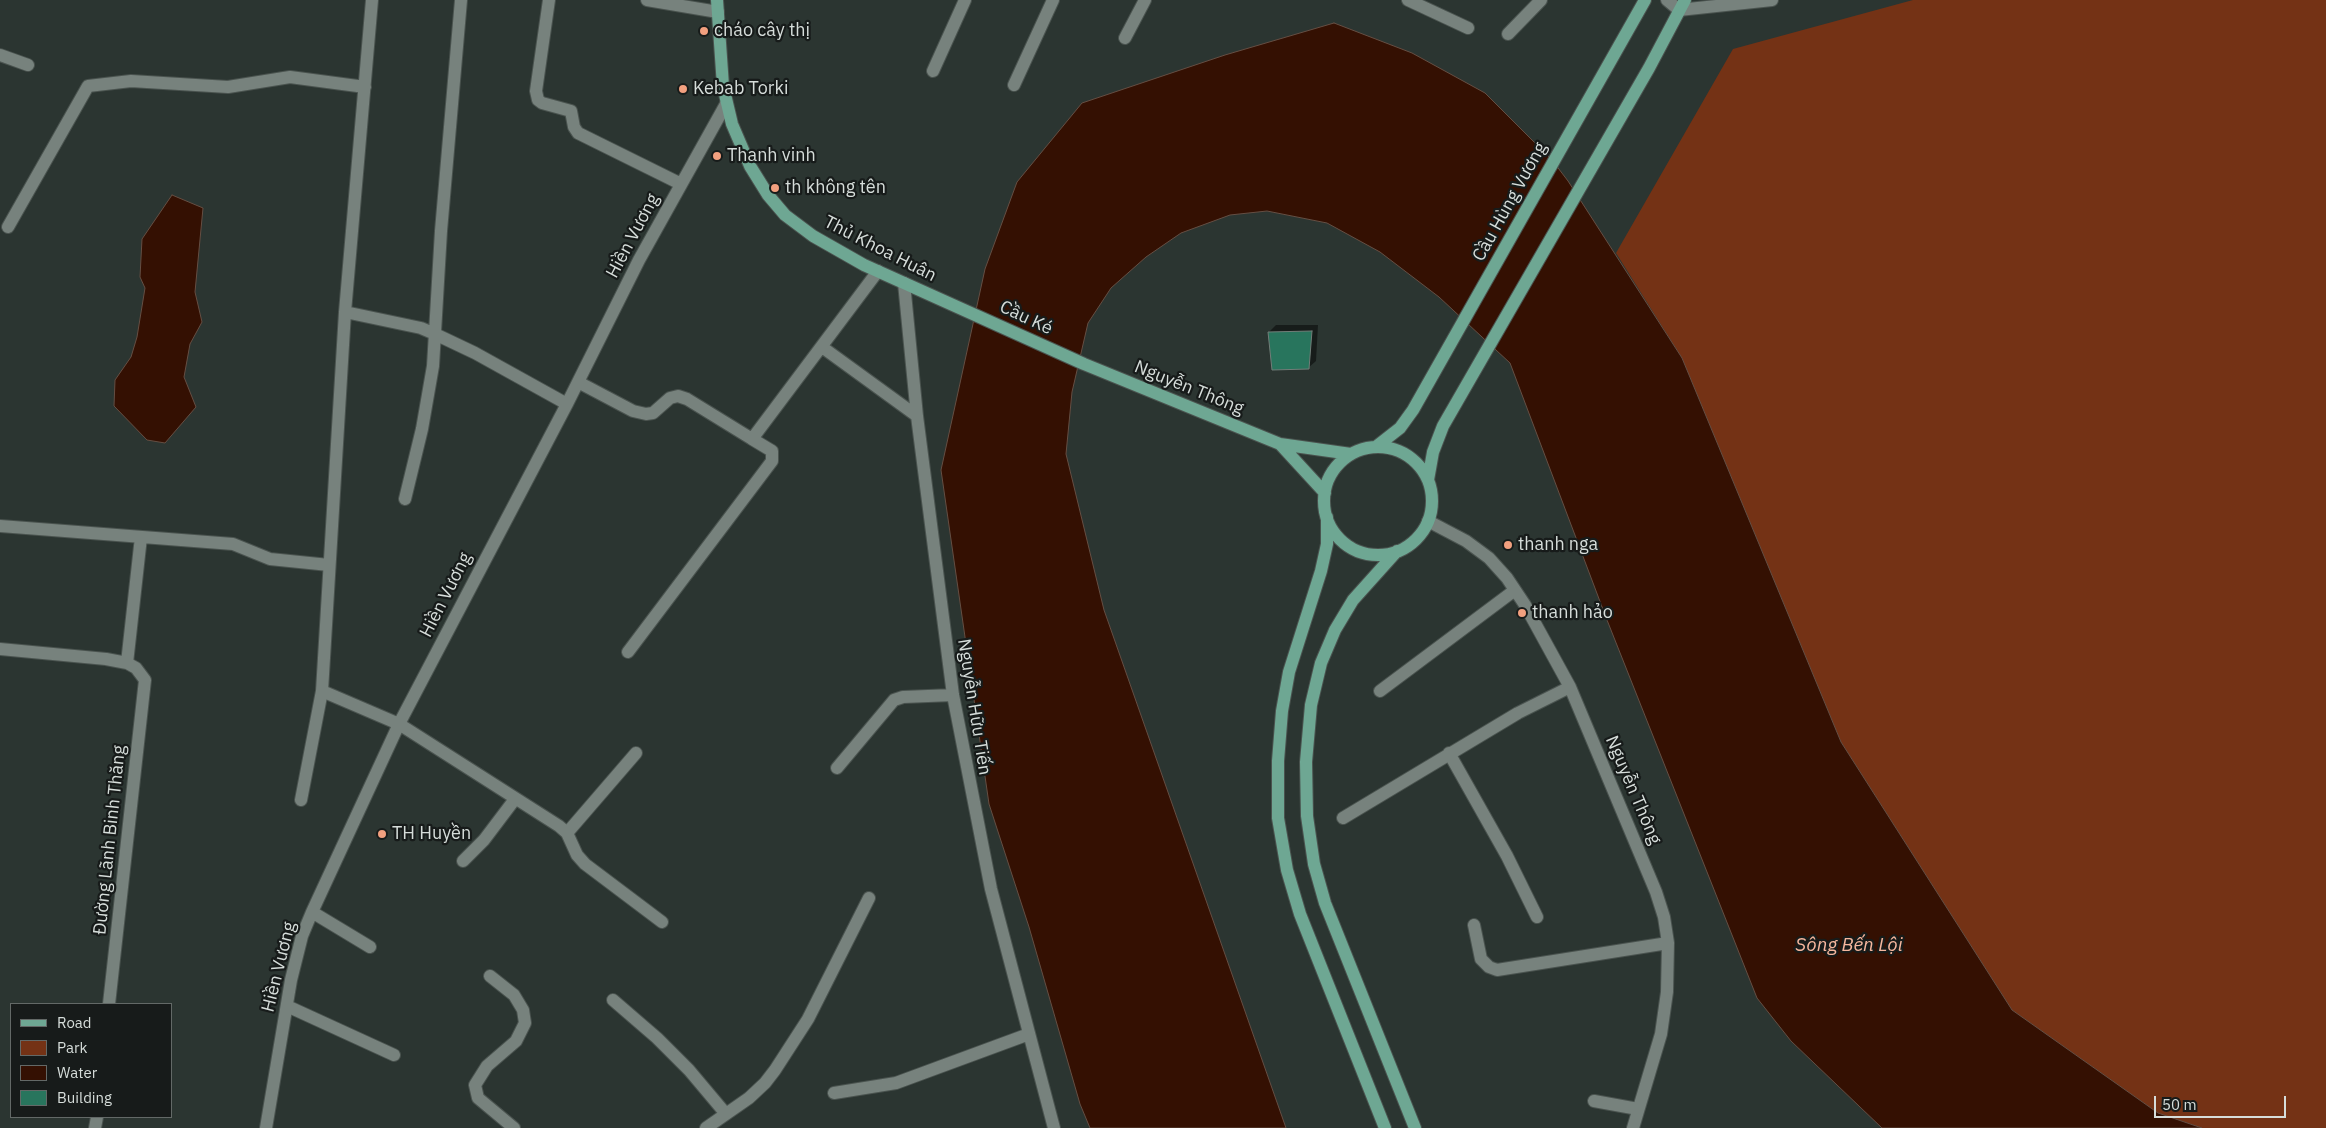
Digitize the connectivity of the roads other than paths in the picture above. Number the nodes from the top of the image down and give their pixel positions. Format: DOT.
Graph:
graph roads {
  1 [pos="372,0"];
  2 [pos="461,0"];
  3 [pos="549,0"];
  4 [pos="648,0"];
  5 [pos="965,0"];
  6 [pos="1053,0"];
  7 [pos="1145,0"];
  8 [pos="1408,0"];
  9 [pos="1542,0"];
  10 [pos="1645,0"];
  11 [pos="1666,0"];
  12 [pos="1772,0"];
  13 [pos="1682,5"];
  14 [pos="718,6"];
  15 [pos="1468,28"];
  16 [pos="1508,34"];
  17 [pos="1125,38"];
  18 [pos="0,55"];
  19 [pos="28,65"];
  20 [pos="932,72"];
  21 [pos="1014,85"];
  22 [pos="365,87"];
  23 [pos="726,104"];
  24 [pos="681,184"];
  25 [pos="8,227"];
  26 [pos="878,271"];
  27 [pos="904,283"];
  28 [pos="954,304"];
  29 [pos="345,312"];
  30 [pos="435,334"];
  31 [pos="822,346"];
  32 [pos="1084,364"];
  33 [pos="578,382"];
  34 [pos="567,404"];
  35 [pos="917,416"];
  36 [pos="752,438"];
  37 [pos="1280,444"];
  38 [pos="1378,446"];
  39 [pos="1351,454"];
  40 [pos="1428,480"];
  41 [pos="1325,492"];
  42 [pos="405,499"];
  43 [pos="1327,517"];
  44 [pos="1428,521"];
  45 [pos="0,526"];
  46 [pos="142,537"];
  47 [pos="1397,551"];
  48 [pos="330,565"];
  49 [pos="1515,590"];
  50 [pos="0,649"];
  51 [pos="628,652"];
  52 [pos="127,663"];
  53 [pos="1570,687"];
  54 [pos="322,691"];
  55 [pos="1380,691"];
  56 [pos="952,695"];
  57 [pos="399,724"];
  58 [pos="636,753"];
  59 [pos="1449,753"];
  60 [pos="837,768"];
  61 [pos="515,798"];
  62 [pos="301,800"];
  63 [pos="1344,818"];
  64 [pos="568,833"];
  65 [pos="463,861"];
  66 [pos="869,898"];
  67 [pos="312,912"];
  68 [pos="1537,917"];
  69 [pos="662,922"];
  70 [pos="1474,925"];
  71 [pos="1668,943"];
  72 [pos="370,947"];
  73 [pos="490,976"];
  74 [pos="613,1000"];
  75 [pos="109,1003"];
  76 [pos="286,1006"];
  77 [pos="1029,1034"];
  78 [pos="394,1054"];
  79 [pos="834,1094"];
  80 [pos="1594,1100"];
  81 [pos="1638,1108"];
  82 [pos="726,1114"];
  83 [pos="266,1128"];
  84 [pos="514,1128"];
  85 [pos="706,1128"];
  86 [pos="1054,1128"];
  87 [pos="1385,1128"];
  88 [pos="1415,1128"];
  89 [pos="1633,1128"];
  1 -- 22 [label="street"];
  2 -- 30 [label="street"];
  3 -- 24 [label="street"];
  4 -- 14 [label="street"];
  5 -- 20 [label="street"];
  6 -- 21 [label="street"];
  7 -- 17 [label="street"];
  8 -- 15 [label="street"];
  9 -- 16 [label="street"];
  10 -- 38 [label="main road, Cầu Hùng Vương"];
  11 -- 13 [label="street"];
  12 -- 13 [label="street"];
  13 -- 40 [label="main road"];
  14 -- 23 [label="main road, Thủ Khoa Huân"];
  18 -- 19 [label="street"];
  22 -- 25 [label="street"];
  22 -- 29 [label="street"];
  23 -- 24 [label="street, Hiền Vương"];
  23 -- 26 [label="main road, Thủ Khoa Huân"];
  24 -- 33 [label="street, Hiền Vương"];
  26 -- 27 [label="main road, Thủ Khoa Huân"];
  26 -- 31 [label="street"];
  27 -- 28 [label="main road, Thủ Khoa Huân"];
  27 -- 35 [label="street, Nguyễn Hữu Tiến"];
  28 -- 32 [label="main road, Cầu Ké"];
  29 -- 30 [label="street"];
  29 -- 48 [label="street"];
  30 -- 34 [label="street"];
  30 -- 42 [label="street"];
  31 -- 35 [label="street"];
  31 -- 36 [label="street"];
  32 -- 37 [label="main road, Nguyễn Thông"];
  33 -- 34 [label="street, Hiền Vương"];
  33 -- 36 [label="street"];
  34 -- 57 [label="street, Hiền Vương"];
  35 -- 56 [label="street, Nguyễn Hữu Tiến"];
  36 -- 51 [label="street"];
  37 -- 39 [label="main road, Nguyễn Thông"];
  37 -- 41 [label="main road, Nguyễn Thông"];
  38 -- 39 [label="main road"];
  38 -- 40 [label="main road"];
  39 -- 41 [label="main road"];
  40 -- 44 [label="main road"];
  41 -- 43 [label="main road"];
  43 -- 47 [label="main road"];
  43 -- 87 [label="main road"];
  44 -- 47 [label="main road"];
  44 -- 49 [label="street, Nguyễn Thông"];
  45 -- 46 [label="street"];
  46 -- 48 [label="street"];
  46 -- 52 [label="street"];
  47 -- 88 [label="main road"];
  48 -- 54 [label="street"];
  49 -- 53 [label="street, Nguyễn Thông"];
  49 -- 55 [label="street"];
  50 -- 52 [label="street"];
  52 -- 75 [label="street, Đường Lãnh Binh Thăng"];
  53 -- 59 [label="street"];
  53 -- 71 [label="street, Nguyễn Thông"];
  54 -- 57 [label="street"];
  54 -- 62 [label="street"];
  56 -- 60 [label="street"];
  56 -- 77 [label="street, Nguyễn Hữu Tiến"];
  57 -- 61 [label="street"];
  57 -- 67 [label="street, Hiền Vương"];
  58 -- 64 [label="street"];
  59 -- 63 [label="street"];
  59 -- 68 [label="street"];
  61 -- 64 [label="street"];
  61 -- 65 [label="street"];
  64 -- 69 [label="street"];
  66 -- 82 [label="street"];
  67 -- 72 [label="street"];
  67 -- 76 [label="street, Hiền Vương"];
  70 -- 71 [label="street"];
  71 -- 81 [label="street, Nguyễn Thông"];
  73 -- 84 [label="street"];
  74 -- 82 [label="street"];
  76 -- 78 [label="street"];
  76 -- 83 [label="street, Hiền Vương"];
  77 -- 79 [label="street"];
  77 -- 86 [label="street, Nguyễn Hữu Tiến"];
  80 -- 81 [label="street"];
  81 -- 89 [label="street, Nguyễn Thông"];
  82 -- 85 [label="street"];
}
